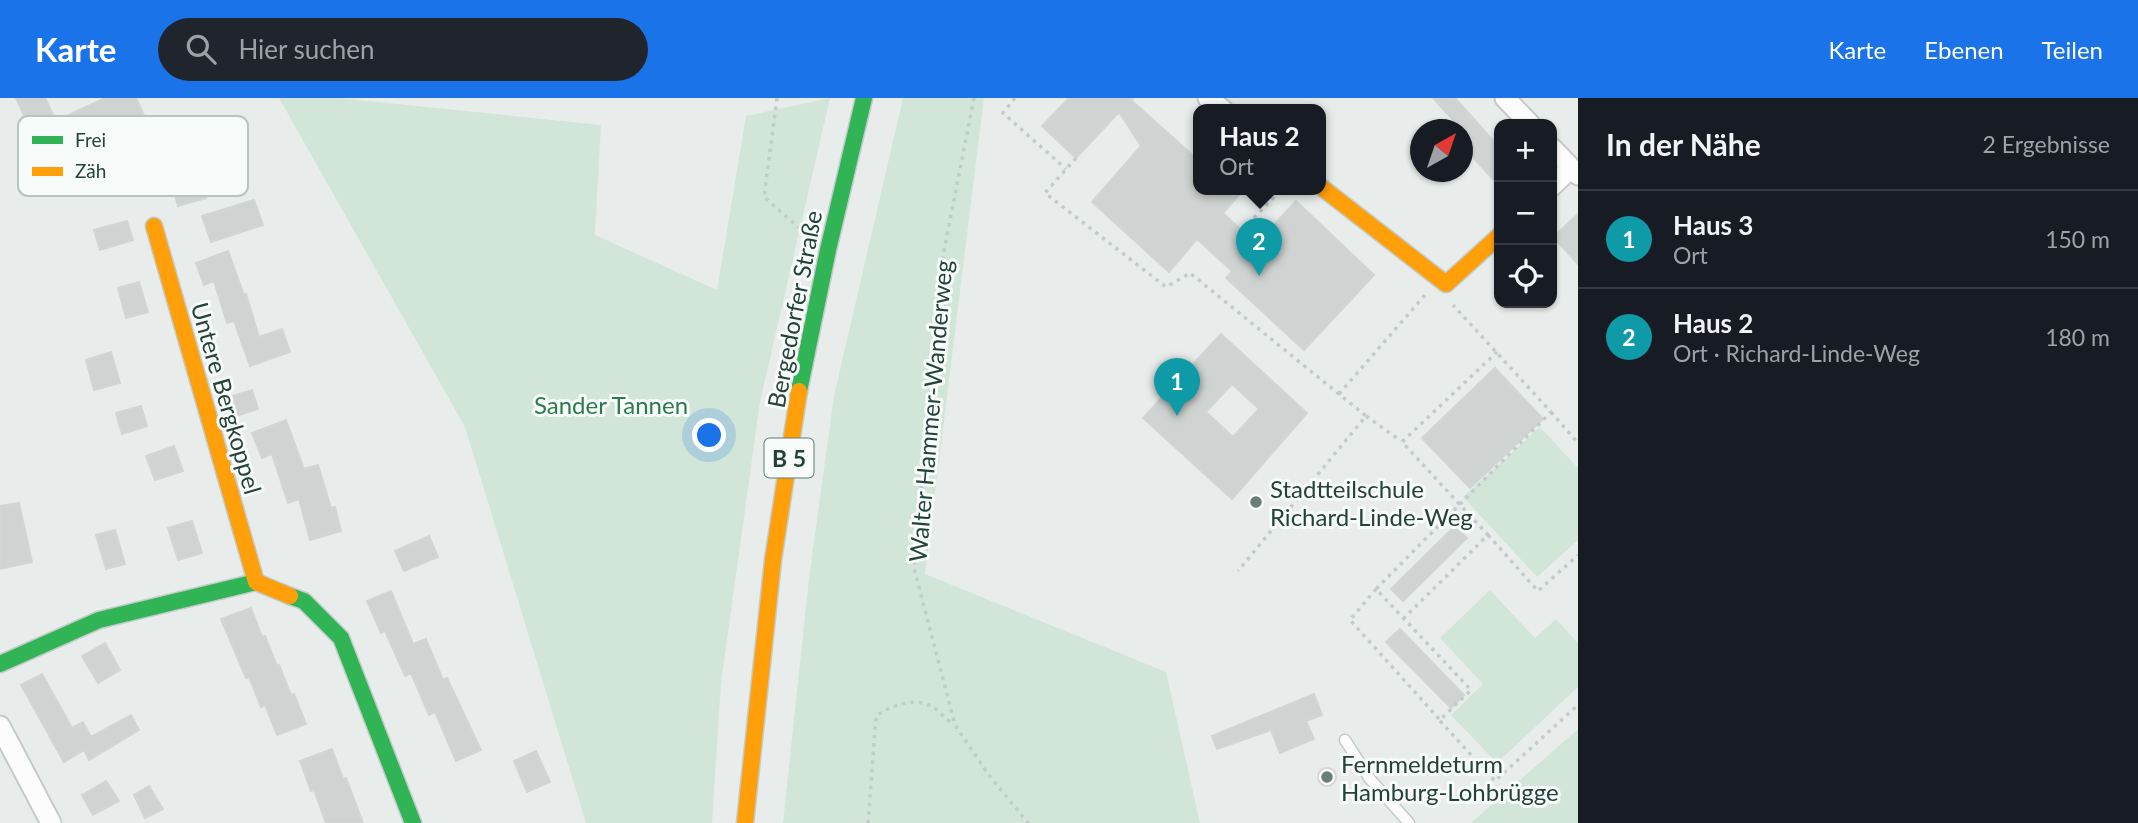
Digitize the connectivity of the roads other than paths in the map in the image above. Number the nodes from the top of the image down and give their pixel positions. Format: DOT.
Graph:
graph roads {
  1 [pos="863,98"];
  2 [pos="1505,98"];
  3 [pos="1525,119"];
  4 [pos="1557,153"];
  5 [pos="1574,172"];
  6 [pos="1557,183"];
  7 [pos="1326,191"];
  8 [pos="154,226"];
  9 [pos="1494,241"];
  10 [pos="256,582"];
  11 [pos="0,664"];
  12 [pos="0,726"];
  13 [pos="1345,740"];
  14 [pos="51,823"];
  15 [pos="413,823"];
  16 [pos="745,823"];
  17 [pos="1409,823"];
  1 -- 16 [label="street, Bergedorfer Straße / B 5"];
  2 -- 3 [label="street"];
  4 -- 5 [label="street"];
  5 -- 6 [label="street"];
  7 -- 9 [label="street"];
  8 -- 10 [label="street, Untere Bergkoppel"];
  10 -- 11 [label="street"];
  10 -- 15 [label="street"];
  12 -- 14 [label="street"];
  13 -- 17 [label="lane"];
}
